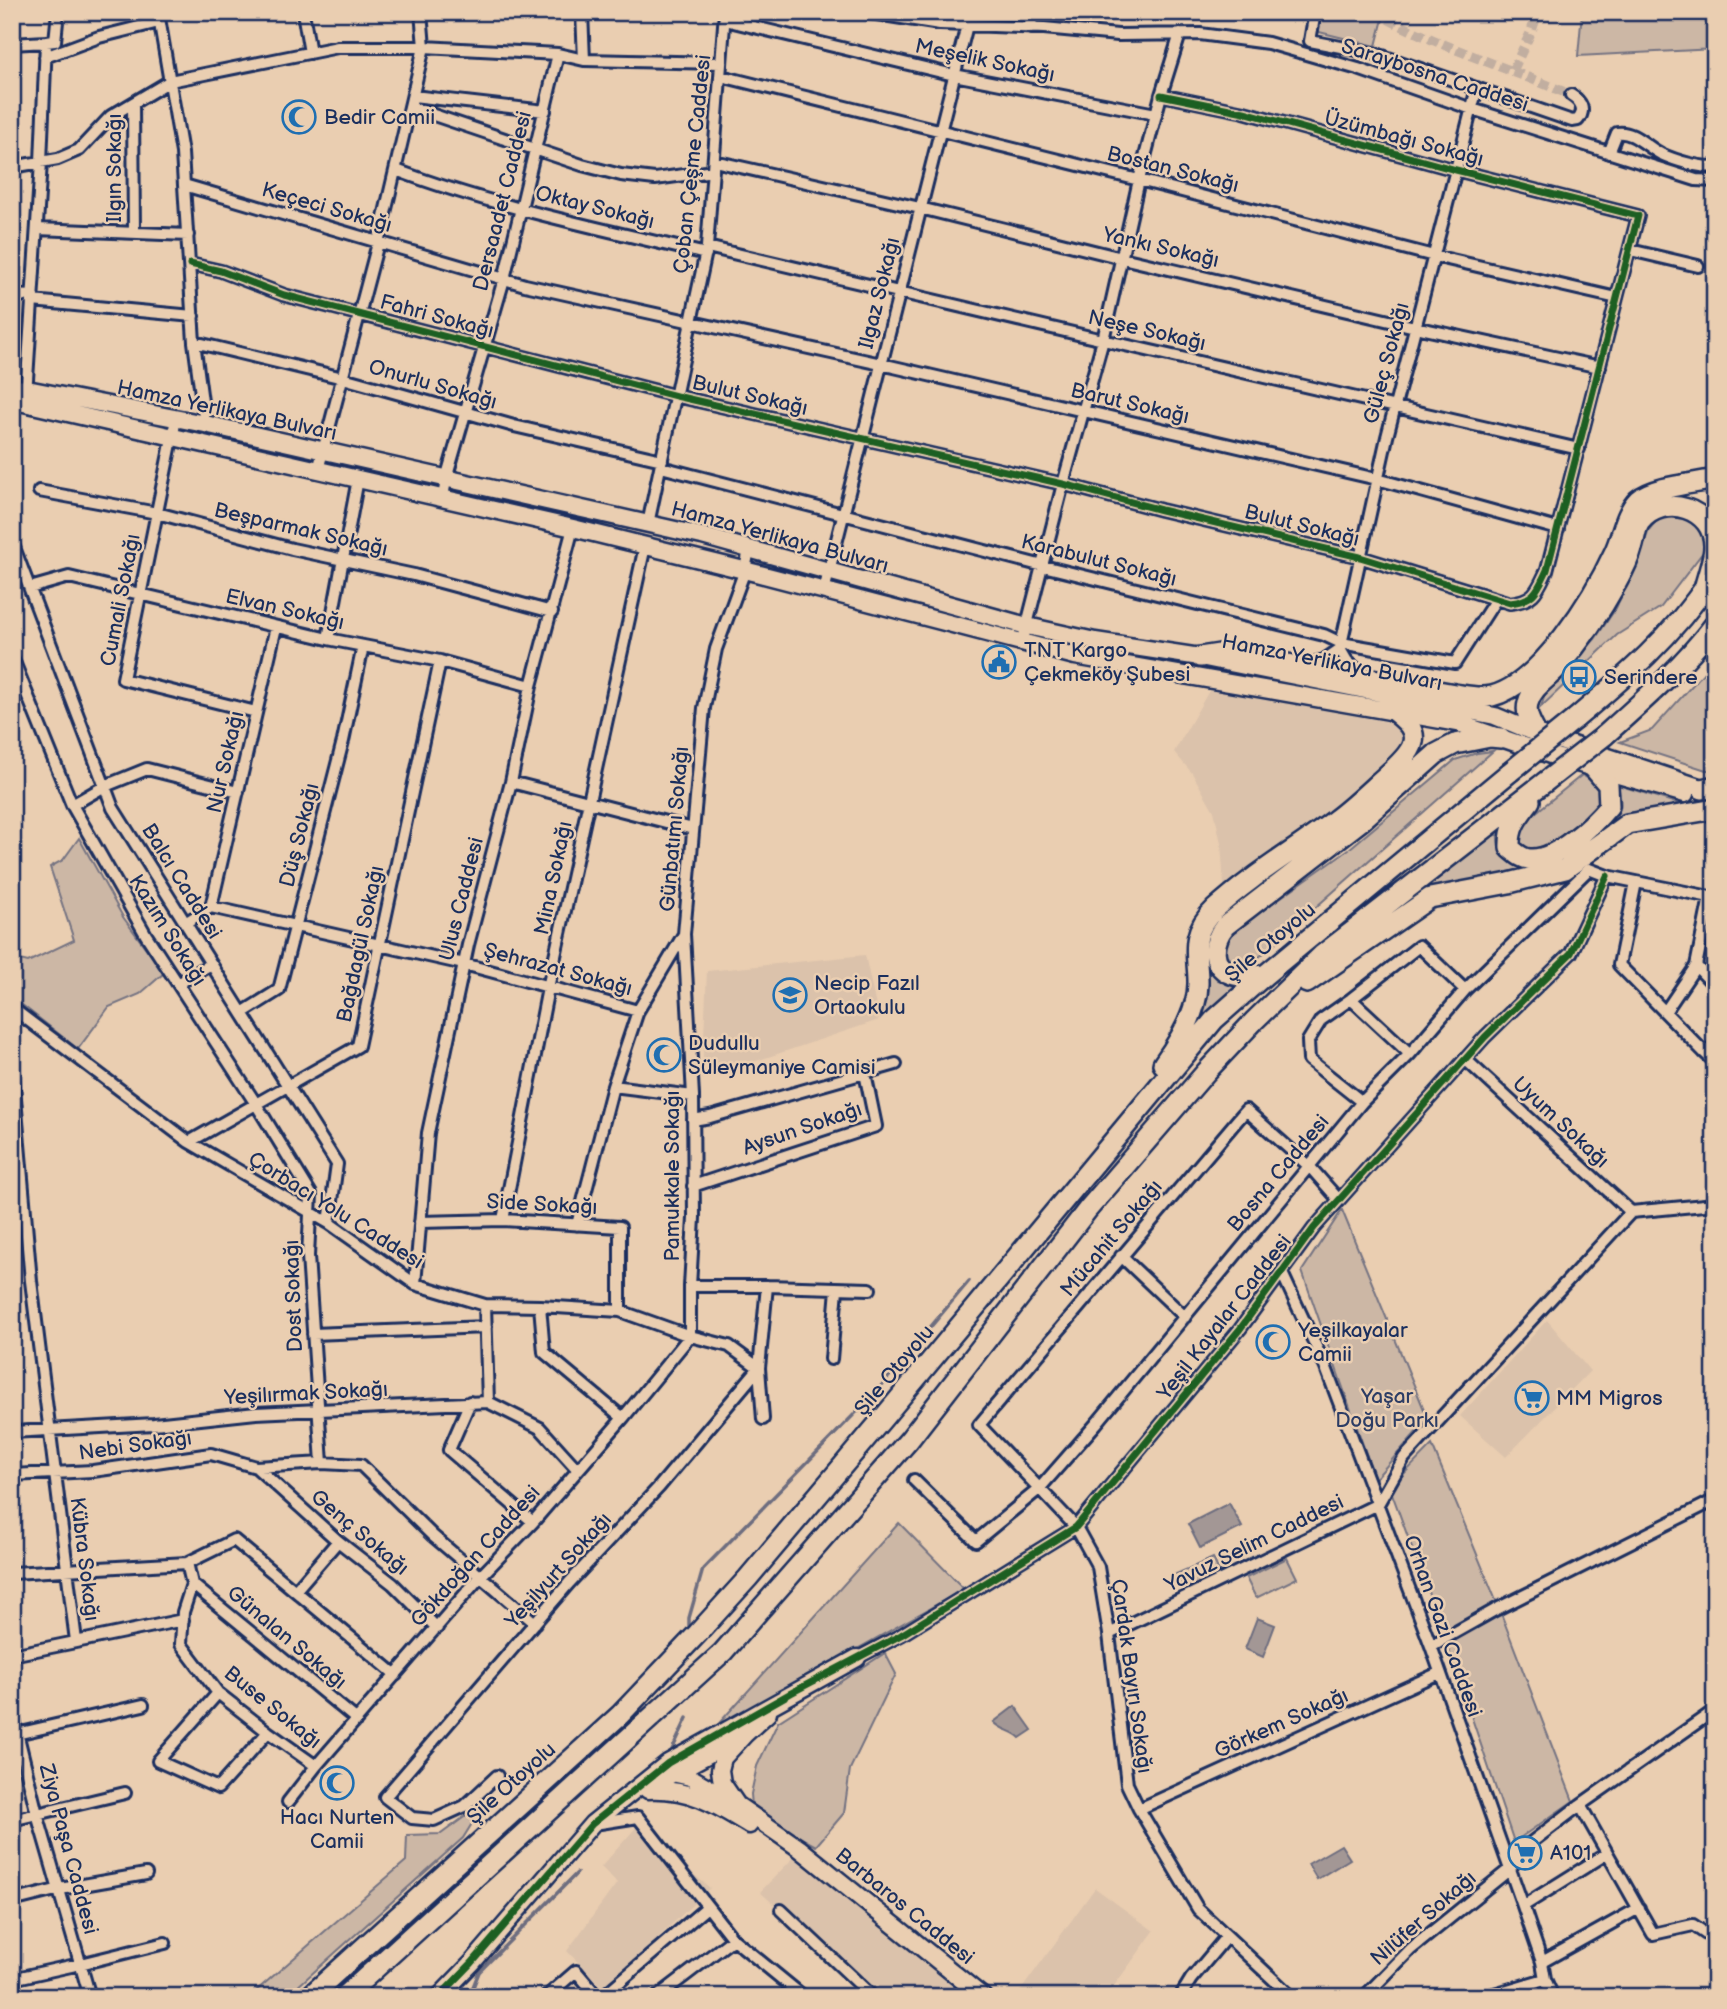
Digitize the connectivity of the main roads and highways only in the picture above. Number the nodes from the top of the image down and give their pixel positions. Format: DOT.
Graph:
graph roads {
  1 [pos="19,396"];
  2 [pos="1715,479"];
  3 [pos="1710,581"];
  4 [pos="1715,624"];
  5 [pos="1715,638"];
  6 [pos="1693,650"];
  7 [pos="1200,657"];
  8 [pos="1395,712"];
  9 [pos="1536,733"];
  10 [pos="1501,738"];
  11 [pos="1592,766"];
  12 [pos="1545,782"];
  13 [pos="1712,792"];
  14 [pos="1715,809"];
  15 [pos="1265,975"];
  16 [pos="1255,1020"];
  17 [pos="1110,1144"];
  18 [pos="857,1658"];
  19 [pos="736,1732"];
  20 [pos="675,1770"];
  21 [pos="648,1790"];
  22 [pos="695,1796"];
  23 [pos="737,1805"];
  24 [pos="593,1825"];
  25 [pos="799,1848"];
  26 [pos="309,1997"];
  27 [pos="344,1997"];
  28 [pos="439,1997"];
  29 [pos="983,1997"];
  1 -- 7 [label="main road, Hamza Yerlikaya Bulvarı"];
  1 -- 8 [label="main road, Hamza Yerlikaya Bulvarı"];
  2 -- 7 [label="highway"];
  3 -- 9 [label="highway"];
  3 -- 15 [label="highway, Şile Otoyolu, bridge"];
  4 -- 6 [label="highway"];
  5 -- 6 [label="highway"];
  6 -- 12 [label="highway, bridge"];
  7 -- 9 [label="main road, Hamza Yerlikaya Bulvarı"];
  8 -- 10 [label="main road, Hamza Yerlikaya Bulvarı"];
  8 -- 17 [label="highway"];
  9 -- 13 [label="main road, Hamza Yerlikaya Bulvarı"];
  10 -- 11 [label="main road, Hamza Yerlikaya Bulvarı"];
  10 -- 15 [label="highway"];
  11 -- 12 [label="highway"];
  11 -- 13 [label="main road, Hamza Yerlikaya Bulvarı"];
  12 -- 16 [label="highway, Şile Otoyolu"];
  14 -- 16 [label="highway"];
  15 -- 17 [label="highway, Şile Otoyolu"];
  16 -- 27 [label="highway, Şile Otoyolu"];
  17 -- 26 [label="highway, Şile Otoyolu"];
  18 -- 19 [label="main road, Yeşil Kayalar Caddesi"];
  19 -- 20 [label="main road"];
  19 -- 23 [label="main road"];
  20 -- 21 [label="main road"];
  20 -- 22 [label="main road"];
  20 -- 23 [label="main road"];
  20 -- 24 [label="main road"];
  21 -- 22 [label="main road"];
  21 -- 24 [label="main road"];
  22 -- 25 [label="main road"];
  23 -- 25 [label="main road"];
  24 -- 28 [label="main road"];
  25 -- 29 [label="main road, Barbaros Caddesi"];
}
